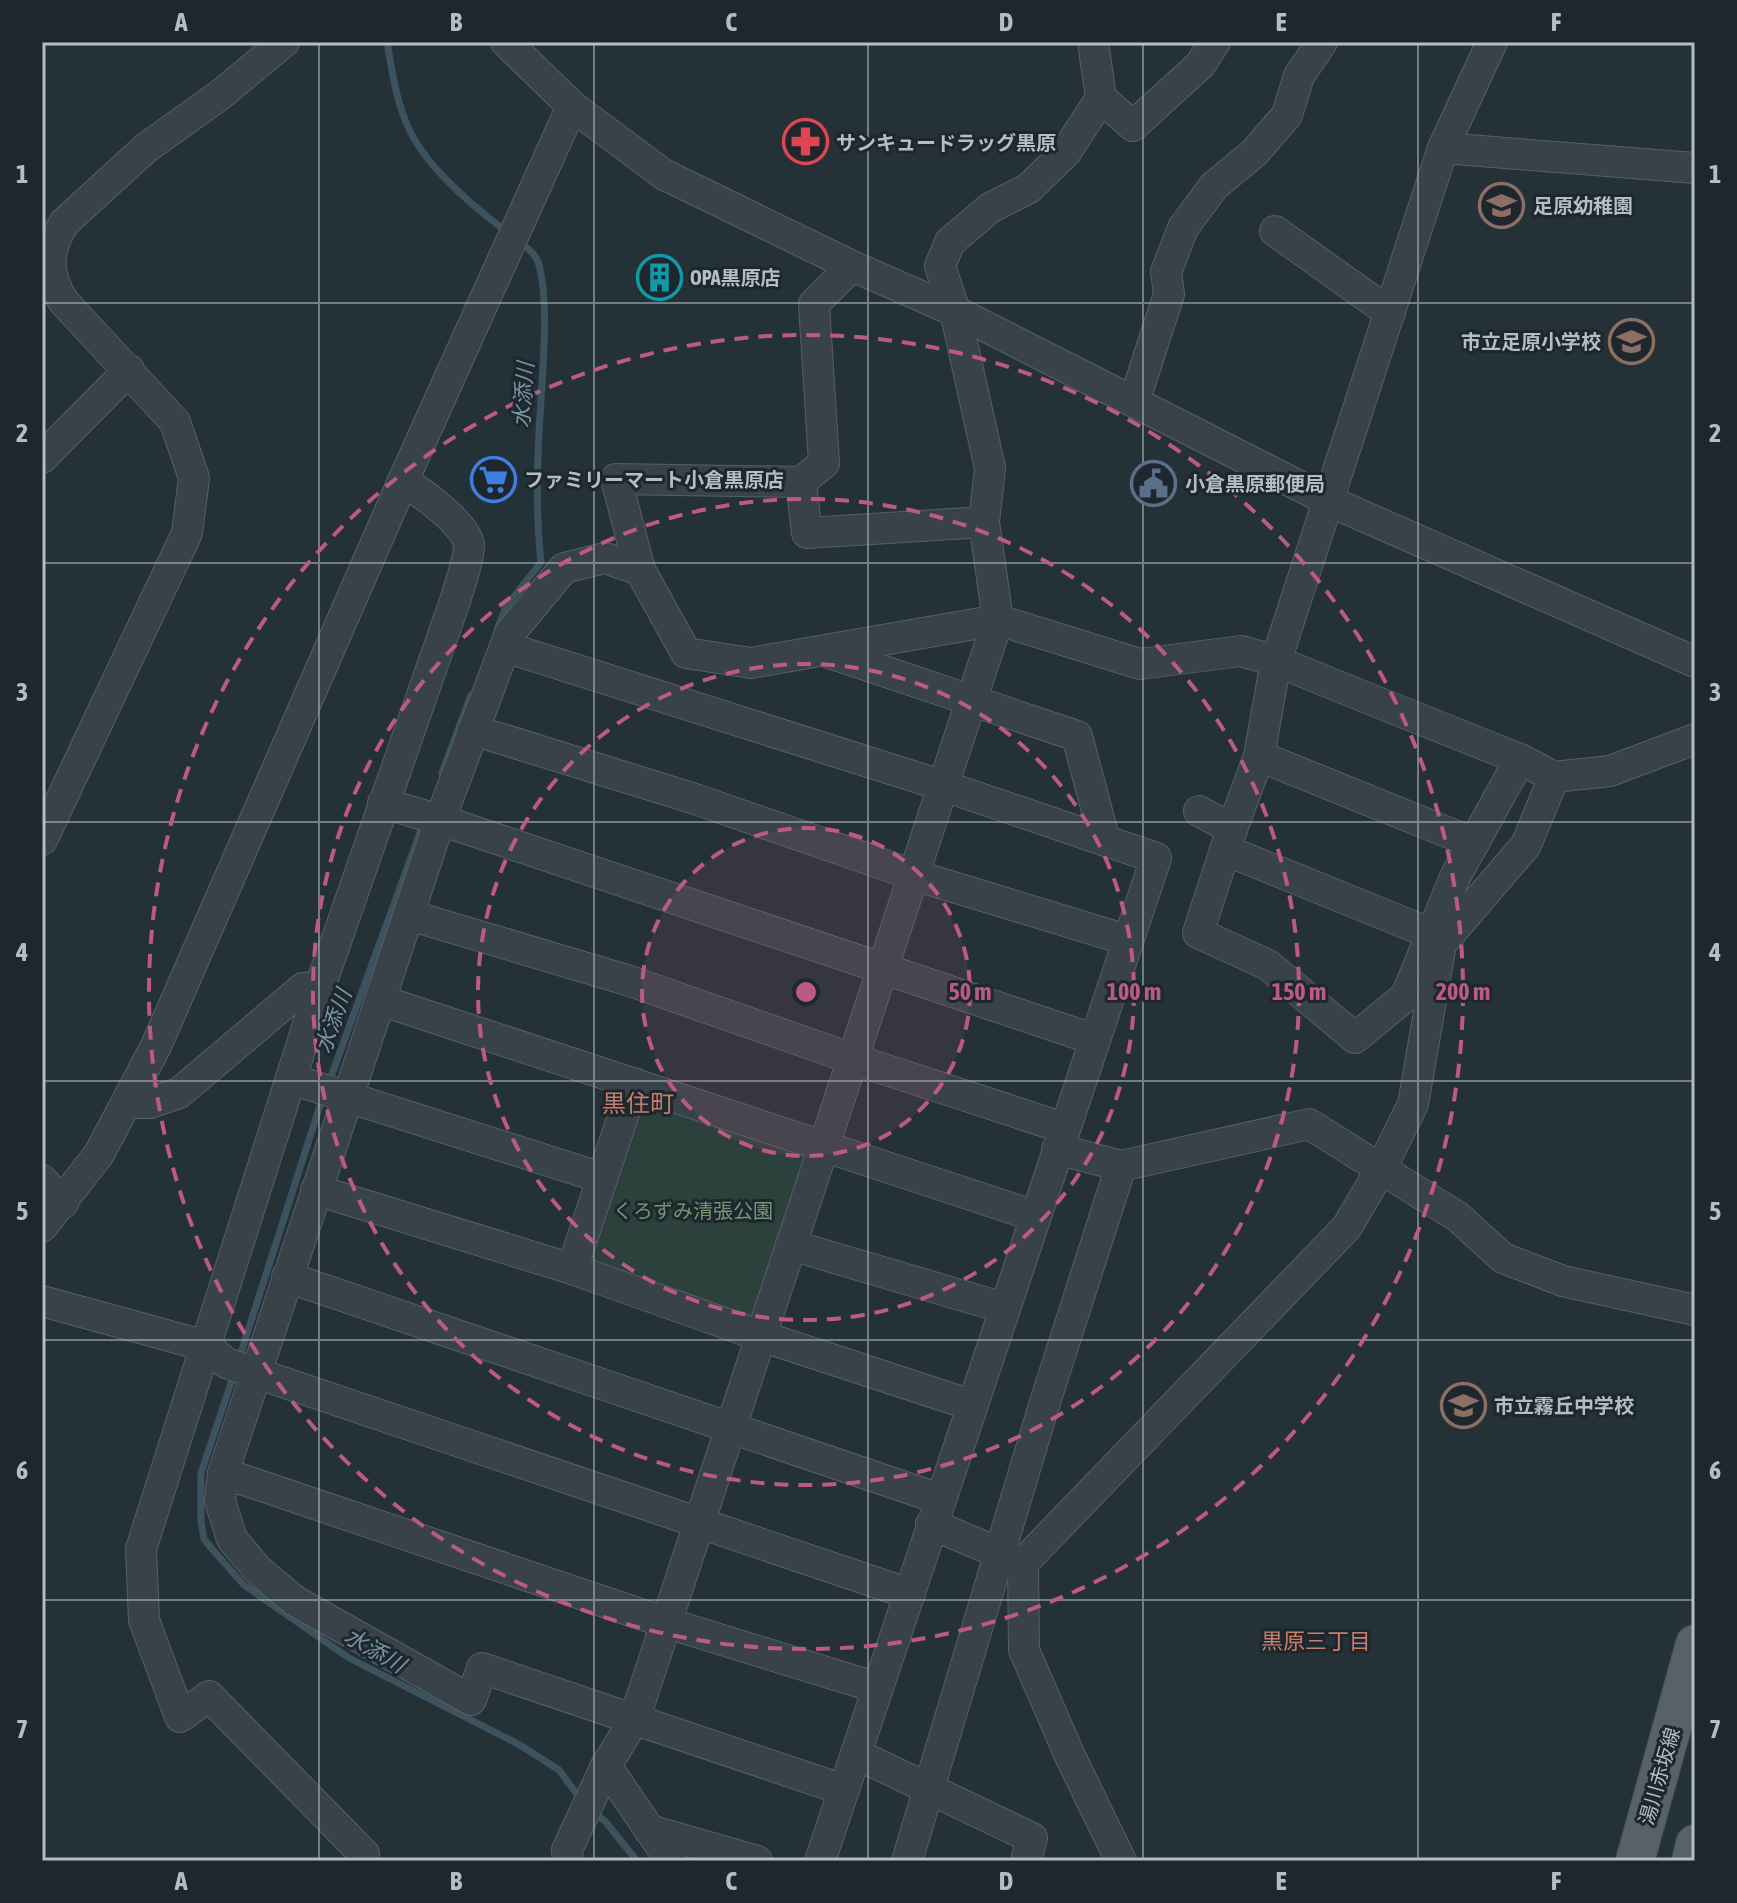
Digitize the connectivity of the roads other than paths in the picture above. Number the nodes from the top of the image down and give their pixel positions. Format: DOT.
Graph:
graph roads {
  1 [pos="284,42"];
  2 [pos="506,42"];
  3 [pos="1093,42"];
  4 [pos="1215,42"];
  5 [pos="1322,42"];
  6 [pos="1492,42"];
  7 [pos="1101,98"];
  8 [pos="572,106"];
  9 [pos="1443,148"];
  10 [pos="1695,168"];
  11 [pos="1275,231"];
  12 [pos="852,266"];
  13 [pos="955,311"];
  14 [pos="1390,313"];
  15 [pos="129,370"];
  16 [pos="1134,402"];
  17 [pos="42,458"];
  18 [pos="403,481"];
  19 [pos="801,482"];
  20 [pos="1329,501"];
  21 [pos="984,522"];
  22 [pos="640,570"];
  23 [pos="998,620"];
  24 [pos="505,647"];
  25 [pos="822,651"];
  26 [pos="1276,661"];
  27 [pos="1695,662"];
  28 [pos="971,703"];
  29 [pos="473,730"];
  30 [pos="1695,739"];
  31 [pos="1259,756"];
  32 [pos="1520,759"];
  33 [pos="1554,777"];
  34 [pos="944,786"];
  35 [pos="383,803"];
  36 [pos="1199,811"];
  37 [pos="428,817"];
  38 [pos="42,840"];
  39 [pos="1229,840"];
  40 [pos="1105,841"];
  41 [pos="1474,843"];
  42 [pos="914,875"];
  43 [pos="409,915"];
  44 [pos="1432,934"];
  45 [pos="1127,940"];
  46 [pos="884,970"];
  47 [pos="320,987"];
  48 [pos="380,1000"];
  49 [pos="1093,1039"];
  50 [pos="853,1059"];
  51 [pos="291,1079"];
  52 [pos="634,1083"];
  53 [pos="347,1097"];
  54 [pos="128,1103"];
  55 [pos="1061,1139"];
  56 [pos="823,1145"];
  57 [pos="1121,1166"];
  58 [pos="1381,1169"];
  59 [pos="602,1178"];
  60 [pos="42,1180"];
  61 [pos="316,1190"];
  62 [pos="63,1203"];
  63 [pos="1035,1216"];
  64 [pos="42,1227"];
  65 [pos="791,1245"];
  66 [pos="572,1269"];
  67 [pos="287,1277"];
  68 [pos="42,1301"];
  69 [pos="1004,1308"];
  70 [pos="1695,1310"];
  71 [pos="761,1336"];
  72 [pos="232,1363"];
  73 [pos="971,1405"];
  74 [pos="731,1428"];
  75 [pos="223,1473"];
  76 [pos="935,1512"];
  77 [pos="700,1524"];
  78 [pos="1012,1559"];
  79 [pos="910,1594"];
  80 [pos="667,1623"];
  81 [pos="1695,1644"];
  82 [pos="878,1688"];
  83 [pos="634,1720"];
  84 [pos="856,1754"];
  85 [pos="606,1766"];
  86 [pos="928,1788"];
  87 [pos="844,1790"];
  88 [pos="649,1830"];
  89 [pos="1695,1844"];
  90 [pos="360,1861"];
  91 [pos="568,1861"];
  92 [pos="671,1861"];
  93 [pos="757,1861"];
  94 [pos="820,1861"];
  95 [pos="907,1861"];
  96 [pos="1026,1861"];
  97 [pos="1121,1861"];
  98 [pos="1635,1861"];
  99 [pos="1691,1861"];
  1 -- 15 [label="street"];
  2 -- 8 [label="street"];
  3 -- 7 [label="street"];
  4 -- 7 [label="street"];
  5 -- 16 [label="street"];
  6 -- 9 [label="street"];
  7 -- 13 [label="street"];
  8 -- 12 [label="street"];
  8 -- 18 [label="street"];
  9 -- 10 [label="street"];
  9 -- 14 [label="street"];
  11 -- 14 [label="street"];
  12 -- 13 [label="street"];
  12 -- 19 [label="street"];
  13 -- 16 [label="street"];
  13 -- 21 [label="street"];
  14 -- 20 [label="street"];
  15 -- 17 [label="street"];
  15 -- 38 [label="street"];
  16 -- 20 [label="street"];
  18 -- 35 [label="street"];
  18 -- 54 [label="street"];
  19 -- 21 [label="street"];
  19 -- 22 [label="street"];
  20 -- 26 [label="street"];
  20 -- 27 [label="street"];
  21 -- 23 [label="street"];
  22 -- 24 [label="street"];
  22 -- 25 [label="street"];
  23 -- 25 [label="street"];
  23 -- 26 [label="street"];
  23 -- 28 [label="street"];
  24 -- 29 [label="street"];
  24 -- 34 [label="street"];
  25 -- 28 [label="street"];
  26 -- 31 [label="street"];
  26 -- 32 [label="street"];
  28 -- 34 [label="street"];
  28 -- 40 [label="street"];
  29 -- 37 [label="street"];
  29 -- 42 [label="street"];
  30 -- 33 [label="street"];
  31 -- 39 [label="street"];
  31 -- 41 [label="street"];
  32 -- 33 [label="street"];
  32 -- 41 [label="street"];
  33 -- 58 [label="street"];
  34 -- 40 [label="street"];
  34 -- 42 [label="street"];
  35 -- 37 [label="street"];
  35 -- 47 [label="street"];
  36 -- 39 [label="street"];
  37 -- 43 [label="street"];
  37 -- 46 [label="street"];
  39 -- 44 [label="street"];
  39 -- 44 [label="street"];
  40 -- 45 [label="street"];
  41 -- 44 [label="street"];
  42 -- 45 [label="street"];
  42 -- 46 [label="street"];
  43 -- 48 [label="street"];
  43 -- 50 [label="street"];
  45 -- 49 [label="street"];
  46 -- 49 [label="street"];
  46 -- 50 [label="street"];
  47 -- 51 [label="street"];
  47 -- 54 [label="street"];
  48 -- 52 [label="street"];
  48 -- 53 [label="street"];
  49 -- 55 [label="street"];
  50 -- 55 [label="street"];
  50 -- 56 [label="street"];
  51 -- 53 [label="street"];
  51 -- 72 [label="street"];
  52 -- 56 [label="street"];
  52 -- 59 [label="street"];
  53 -- 59 [label="street"];
  53 -- 61 [label="street"];
  54 -- 62 [label="street"];
  55 -- 57 [label="street"];
  55 -- 63 [label="street"];
  56 -- 63 [label="street"];
  56 -- 65 [label="street"];
  57 -- 58 [label="street"];
  57 -- 78 [label="street"];
  58 -- 70 [label="street"];
  58 -- 78 [label="street"];
  59 -- 66 [label="street"];
  60 -- 62 [label="street"];
  61 -- 66 [label="street"];
  61 -- 67 [label="street"];
  62 -- 64 [label="street"];
  63 -- 69 [label="street"];
  65 -- 69 [label="street"];
  65 -- 71 [label="street"];
  66 -- 71 [label="street"];
  67 -- 72 [label="street"];
  67 -- 74 [label="street"];
  68 -- 72 [label="street"];
  69 -- 73 [label="street"];
  71 -- 73 [label="street"];
  71 -- 74 [label="street"];
  72 -- 75 [label="street"];
  72 -- 77 [label="street"];
  72 -- 90 [label="street"];
  73 -- 76 [label="street"];
  74 -- 76 [label="street"];
  74 -- 77 [label="street"];
  75 -- 80 [label="street"];
  75 -- 83 [label="street"];
  76 -- 78 [label="street"];
  76 -- 79 [label="street"];
  77 -- 79 [label="street"];
  77 -- 80 [label="street"];
  78 -- 86 [label="street"];
  78 -- 97 [label="street"];
  79 -- 82 [label="street"];
  80 -- 82 [label="street"];
  80 -- 83 [label="street"];
  81 -- 98 [label="main road, 湯川赤坂線"];
  82 -- 84 [label="street"];
  83 -- 85 [label="street"];
  83 -- 87 [label="street"];
  84 -- 86 [label="street"];
  84 -- 87 [label="street"];
  85 -- 88 [label="street"];
  85 -- 91 [label="street"];
  86 -- 95 [label="street"];
  86 -- 96 [label="street"];
  87 -- 94 [label="street"];
  88 -- 92 [label="street"];
  88 -- 93 [label="street"];
  89 -- 99 [label="main road"];
}
